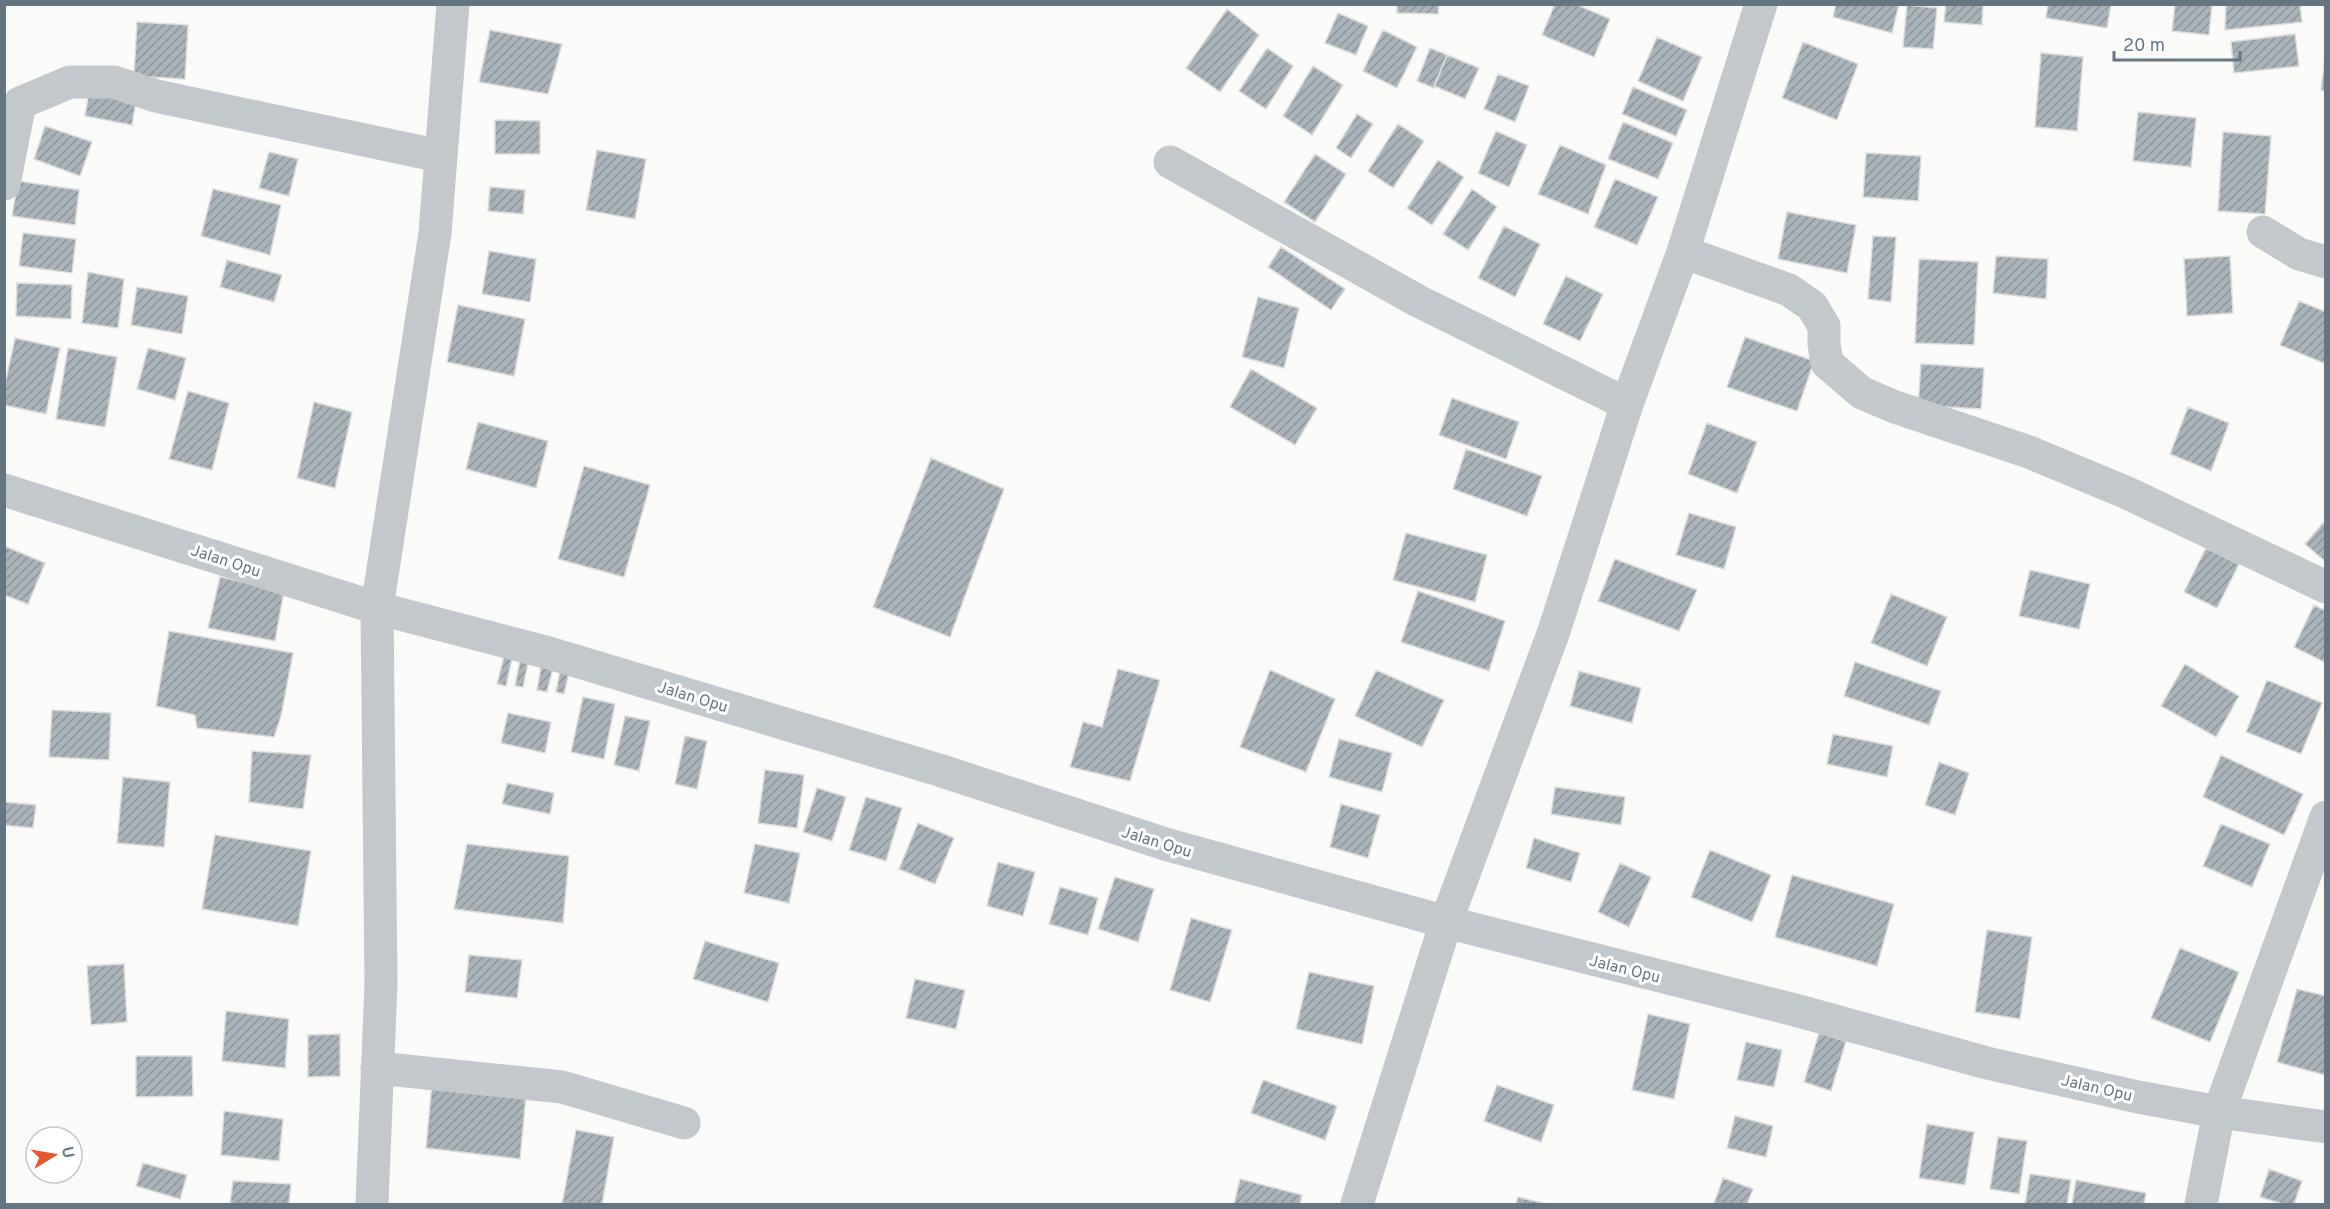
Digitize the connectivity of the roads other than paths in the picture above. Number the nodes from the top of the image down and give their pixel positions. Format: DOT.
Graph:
graph roads {
  1 [pos="453,4"];
  2 [pos="1761,4"];
  3 [pos="440,156"];
  4 [pos="1170,162"];
  5 [pos="4,184"];
  6 [pos="2263,232"];
  7 [pos="1683,252"];
  8 [pos="2325,262"];
  9 [pos="1627,404"];
  10 [pos="4,490"];
  11 [pos="2325,587"];
  12 [pos="377,608"];
  13 [pos="2325,817"];
  14 [pos="1446,922"];
  15 [pos="377,1068"];
  16 [pos="2218,1112"];
  17 [pos="684,1123"];
  18 [pos="2325,1126"];
  19 [pos="372,1204"];
  20 [pos="1357,1204"];
  21 [pos="2201,1204"];
  1 -- 3 [label="street"];
  2 -- 7 [label="street"];
  3 -- 5 [label="street"];
  3 -- 12 [label="street"];
  4 -- 9 [label="street"];
  6 -- 8 [label="street"];
  7 -- 9 [label="street"];
  7 -- 11 [label="street"];
  9 -- 14 [label="street"];
  10 -- 12 [label="street, Jalan Opu"];
  12 -- 14 [label="street, Jalan Opu"];
  12 -- 15 [label="street"];
  13 -- 16 [label="street"];
  14 -- 16 [label="street, Jalan Opu"];
  14 -- 20 [label="street"];
  15 -- 17 [label="street"];
  15 -- 19 [label="street"];
  16 -- 18 [label="street, Jalan Opu"];
  16 -- 21 [label="street"];
}
